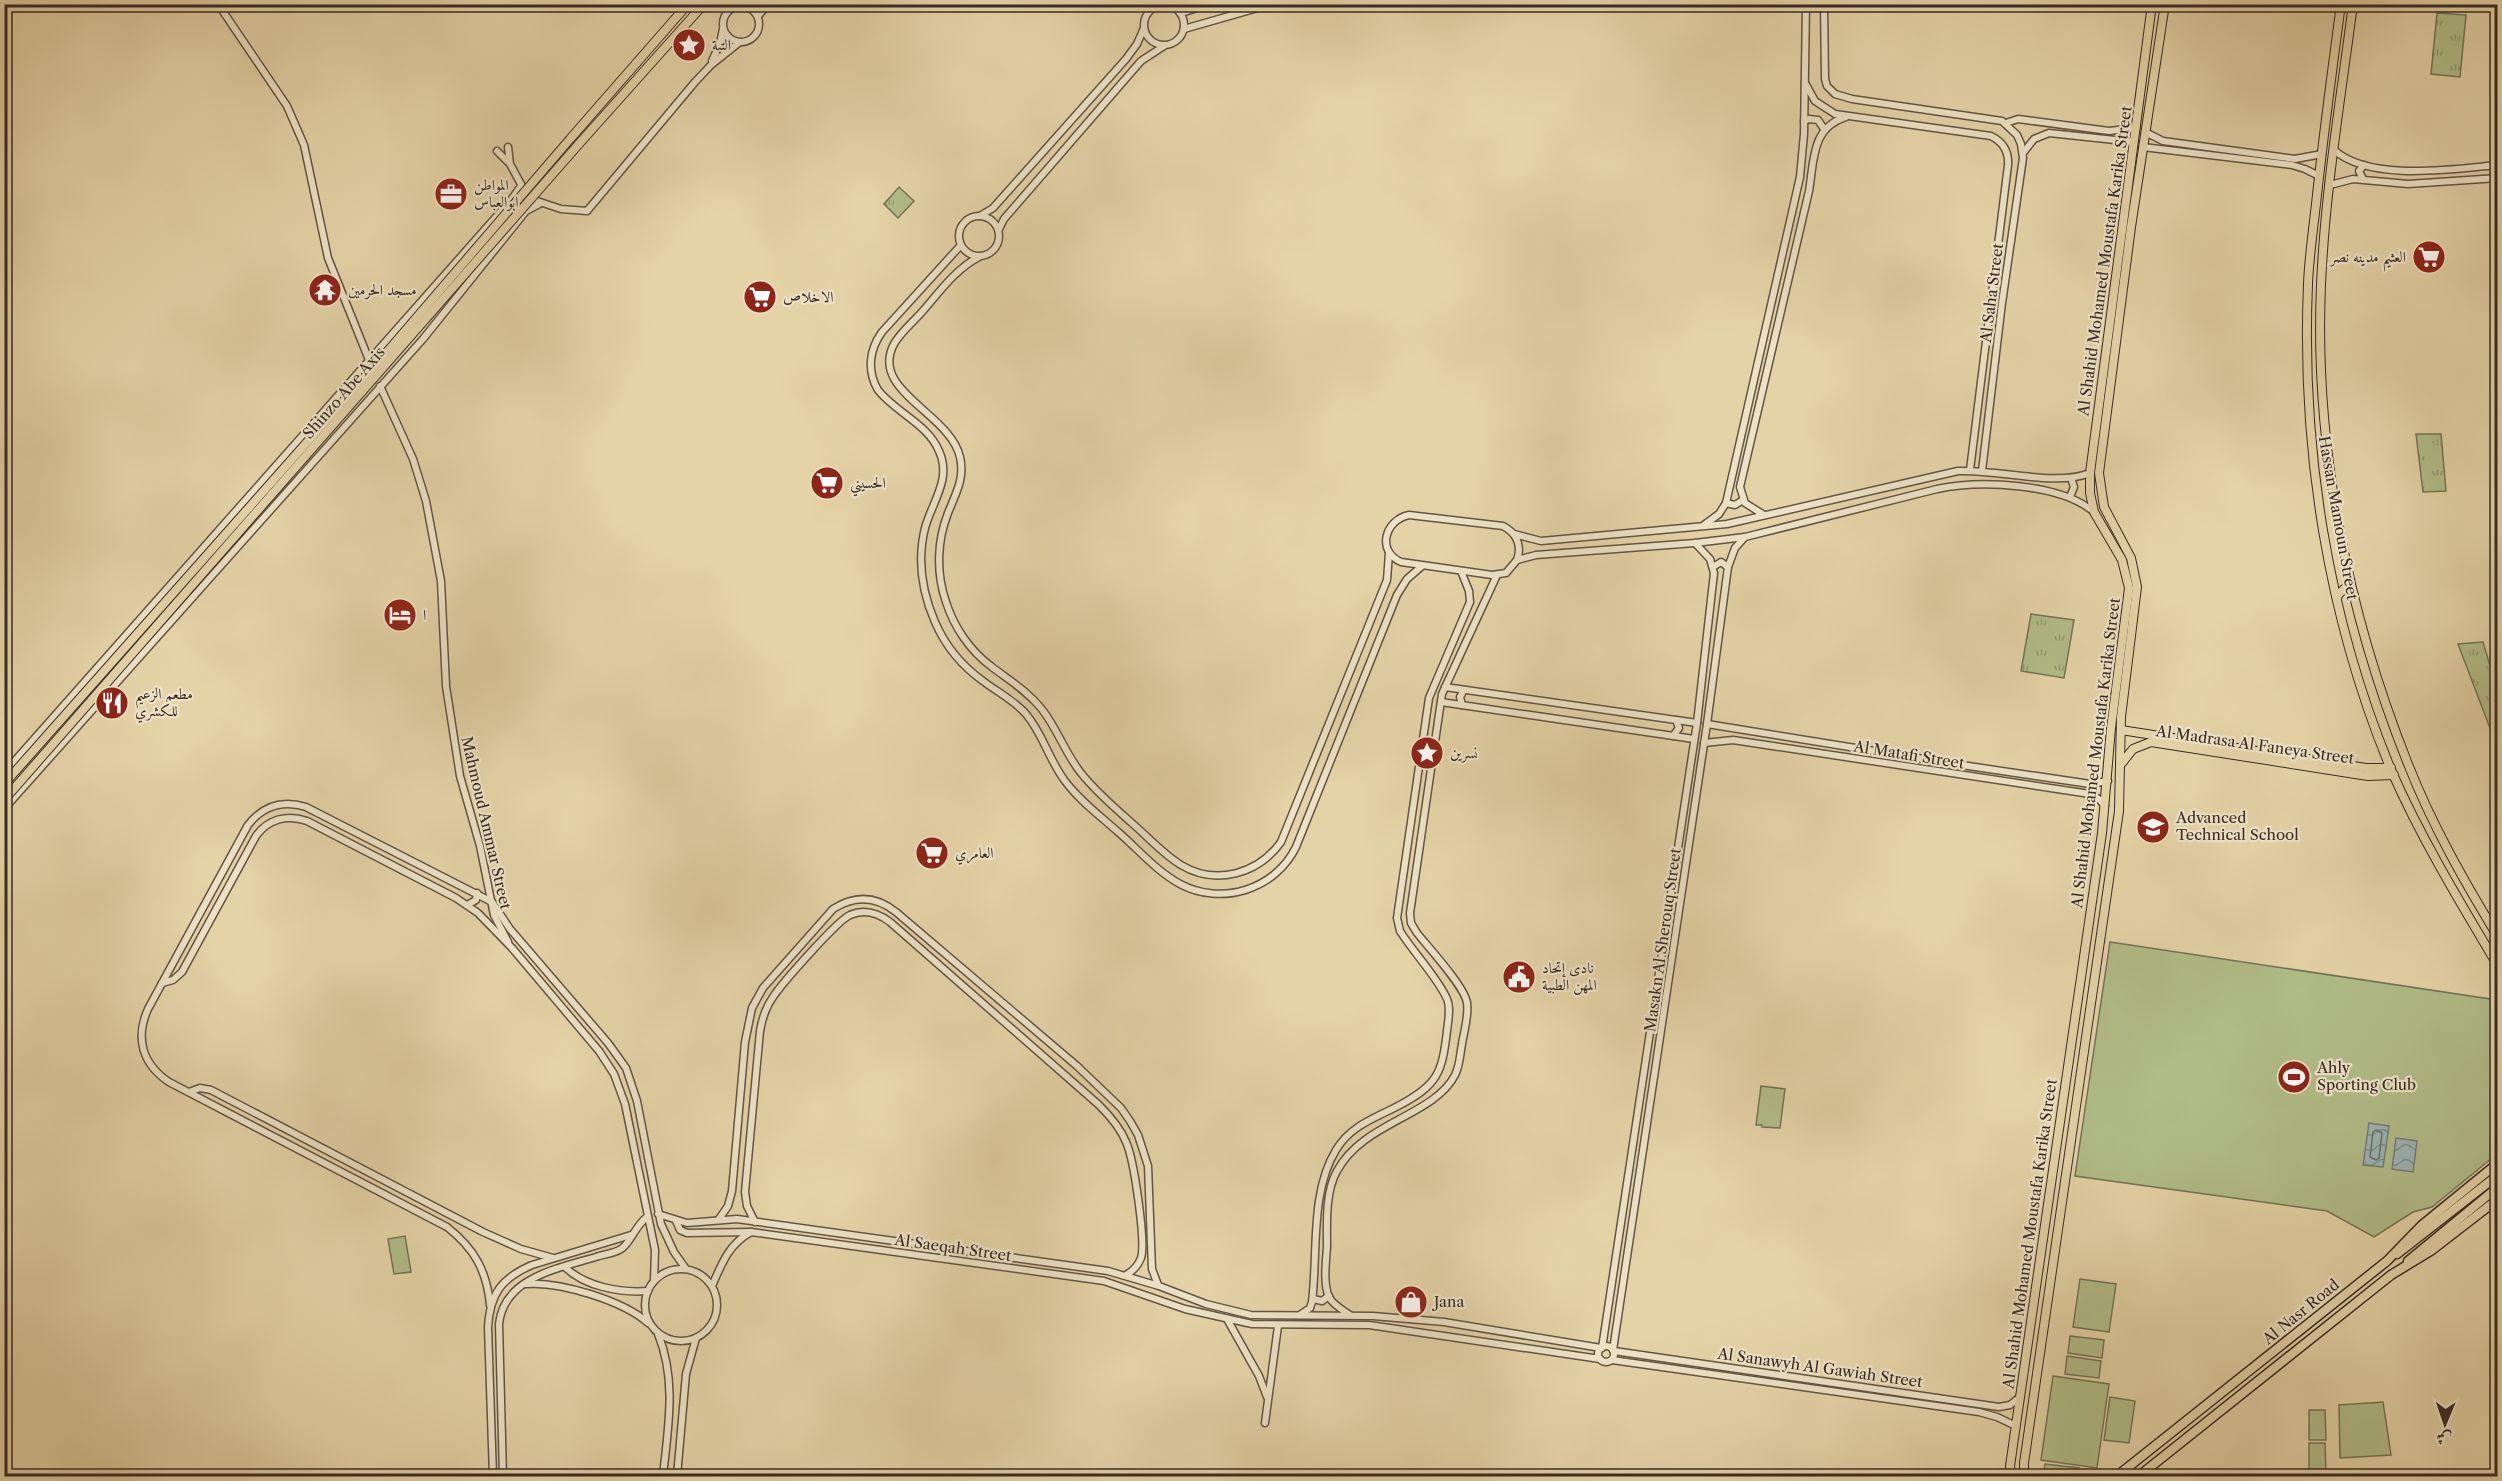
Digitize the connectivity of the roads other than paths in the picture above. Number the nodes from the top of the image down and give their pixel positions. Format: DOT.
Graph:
graph roads {
  1 [pos="218,4"];
  2 [pos="688,4"];
  3 [pos="704,4"];
  4 [pos="768,4"];
  5 [pos="1210,4"];
  6 [pos="1271,4"];
  7 [pos="1806,4"];
  8 [pos="1824,4"];
  9 [pos="2152,4"];
  10 [pos="2165,4"];
  11 [pos="2340,4"];
  12 [pos="2353,4"];
  13 [pos="1181,13"];
  14 [pos="758,16"];
  15 [pos="723,26"];
  16 [pos="1144,28"];
  17 [pos="1184,29"];
  18 [pos="740,42"];
  19 [pos="1164,46"];
  20 [pos="711,65"];
  21 [pos="1805,83"];
  22 [pos="1847,116"];
  23 [pos="1804,121"];
  24 [pos="2006,123"];
  25 [pos="2136,128"];
  26 [pos="1824,129"];
  27 [pos="2116,131"];
  28 [pos="2145,132"];
  29 [pos="2113,140"];
  30 [pos="2134,142"];
  31 [pos="2162,145"];
  32 [pos="508,147"];
  33 [pos="2143,147"];
  34 [pos="2334,150"];
  35 [pos="497,151"];
  36 [pos="2023,154"];
  37 [pos="2322,154"];
  38 [pos="2300,159"];
  39 [pos="510,164"];
  40 [pos="2364,165"];
  41 [pos="2498,165"];
  42 [pos="2301,167"];
  43 [pos="2319,176"];
  44 [pos="2498,178"];
  45 [pos="2363,179"];
  46 [pos="2330,185"];
  47 [pos="521,186"];
  48 [pos="541,203"];
  49 [pos="980,216"];
  50 [pos="496,217"];
  51 [pos="511,230"];
  52 [pos="999,230"];
  53 [pos="961,245"];
  54 [pos="979,257"];
  55 [pos="1989,302"];
  56 [pos="2002,303"];
  57 [pos="1988,316"];
  58 [pos="2000,317"];
  59 [pos="369,360"];
  60 [pos="380,386"];
  61 [pos="1971,459"];
  62 [pos="1984,460"];
  63 [pos="1970,470"];
  64 [pos="1982,471"];
  65 [pos="2090,473"];
  66 [pos="2071,478"];
  67 [pos="2070,497"];
  68 [pos="1743,500"];
  69 [pos="1726,503"];
  70 [pos="2094,512"];
  71 [pos="1765,516"];
  72 [pos="1701,527"];
  73 [pos="1514,534"];
  74 [pos="1745,537"];
  75 [pos="1695,543"];
  76 [pos="201,552"];
  77 [pos="1389,553"];
  78 [pos="2346,557"];
  79 [pos="1518,560"];
  80 [pos="2329,561"];
  81 [pos="222,565"];
  82 [pos="1422,566"];
  83 [pos="1713,567"];
  84 [pos="1728,567"];
  85 [pos="1461,571"];
  86 [pos="1497,575"];
  87 [pos="178,578"];
  88 [pos="196,593"];
  89 [pos="2354,595"];
  90 [pos="2337,599"];
  91 [pos="1441,669"];
  92 [pos="1451,674"];
  93 [pos="1445,687"];
  94 [pos="1464,690"];
  95 [pos="1441,702"];
  96 [pos="1462,705"];
  97 [pos="1676,720"];
  98 [pos="1697,723"];
  99 [pos="1707,724"];
  100 [pos="1727,727"];
  101 [pos="2121,730"];
  102 [pos="2138,732"];
  103 [pos="1673,736"];
  104 [pos="1694,740"];
  105 [pos="1724,740"];
  106 [pos="1704,743"];
  107 [pos="2138,746"];
  108 [pos="2121,764"];
  109 [pos="2392,771"];
  110 [pos="4,773"];
  111 [pos="2108,781"];
  112 [pos="2085,783"];
  113 [pos="4,784"];
  114 [pos="2084,793"];
  115 [pos="4,800"];
  116 [pos="2106,807"];
  117 [pos="4,809"];
  118 [pos="477,893"];
  119 [pos="492,902"];
  120 [pos="467,905"];
  121 [pos="1414,928"];
  122 [pos="1403,936"];
  123 [pos="2498,937"];
  124 [pos="512,948"];
  125 [pos="2498,966"];
  126 [pos="162,982"];
  127 [pos="585,1016"];
  128 [pos="576,1023"];
  129 [pos="1646,1060"];
  130 [pos="1657,1061"];
  131 [pos="1644,1074"];
  132 [pos="1655,1076"];
  133 [pos="189,1092"];
  134 [pos="2498,1163"];
  135 [pos="365,1171"];
  136 [pos="2052,1175"];
  137 [pos="2498,1175"];
  138 [pos="2064,1178"];
  139 [pos="359,1183"];
  140 [pos="2498,1187"];
  141 [pos="732,1191"];
  142 [pos="745,1192"];
  143 [pos="2049,1193"];
  144 [pos="2062,1195"];
  145 [pos="2498,1199"];
  146 [pos="658,1214"];
  147 [pos="646,1217"];
  148 [pos="719,1219"];
  149 [pos="676,1221"];
  150 [pos="755,1222"];
  151 [pos="751,1232"];
  152 [pos="631,1235"];
  153 [pos="1142,1244"];
  154 [pos="1151,1244"];
  155 [pos="553,1258"];
  156 [pos="2386,1261"];
  157 [pos="565,1267"];
  158 [pos="686,1269"];
  159 [pos="1126,1275"];
  160 [pos="2391,1275"];
  161 [pos="654,1281"];
  162 [pos="523,1284"];
  163 [pos="712,1286"];
  164 [pos="1159,1286"];
  165 [pos="648,1291"];
  166 [pos="1179,1293"];
  167 [pos="1329,1296"];
  168 [pos="1313,1299"];
  169 [pos="1174,1304"];
  170 [pos="490,1305"];
  171 [pos="1350,1315"];
  172 [pos="1298,1316"];
  173 [pos="1227,1319"];
  174 [pos="1452,1323"];
  175 [pos="1278,1326"];
  176 [pos="655,1330"];
  177 [pos="1605,1331"];
  178 [pos="1616,1336"];
  179 [pos="1449,1337"];
  180 [pos="696,1338"];
  181 [pos="1601,1348"];
  182 [pos="1614,1351"];
  183 [pos="1630,1352"];
  184 [pos="1600,1359"];
  185 [pos="1612,1359"];
  186 [pos="2020,1397"];
  187 [pos="1268,1401"];
  188 [pos="1999,1407"];
  189 [pos="1997,1417"];
  190 [pos="1265,1423"];
  191 [pos="2016,1426"];
  192 [pos="493,1476"];
  193 [pos="503,1476"];
  194 [pos="663,1476"];
  195 [pos="676,1476"];
  196 [pos="2011,1476"];
  197 [pos="2024,1476"];
  198 [pos="2117,1476"];
  199 [pos="2139,1476"];
  1 -- 59 [label="street"];
  2 -- 113 [label="main road, Shinzo Abe Axis, bridge"];
  3 -- 115 [label="main road, Shinzo Abe Axis, bridge"];
  4 -- 14 [label="street"];
  5 -- 13 [label="street"];
  6 -- 17 [label="street"];
  7 -- 21 [label="street"];
  8 -- 24 [label="street"];
  9 -- 25 [label="main road, Al Shahid Mohamed Moustafa Karika Street"];
  10 -- 28 [label="main road, Al Shahid Mohamed Moustafa Karika Street"];
  11 -- 37 [label="main road, Hassan Mamoun Street"];
  12 -- 34 [label="main road, Hassan Mamoun Street"];
  13 -- 16 [label="street"];
  13 -- 17 [label="street"];
  14 -- 15 [label="street"];
  14 -- 18 [label="street"];
  15 -- 18 [label="street"];
  15 -- 20 [label="street"];
  16 -- 19 [label="street"];
  16 -- 49 [label="street"];
  17 -- 19 [label="street"];
  18 -- 20 [label="street"];
  19 -- 52 [label="street"];
  20 -- 48 [label="street"];
  21 -- 22 [label="street"];
  21 -- 23 [label="street"];
  22 -- 26 [label="street"];
  22 -- 55 [label="street, Al Saha Street"];
  23 -- 26 [label="street"];
  23 -- 69 [label="street"];
  24 -- 27 [label="street"];
  24 -- 36 [label="street"];
  25 -- 27 [label="street"];
  25 -- 30 [label="main road, Al Shahid Mohamed Moustafa Karika Street"];
  26 -- 68 [label="street"];
  27 -- 29 [label="street"];
  28 -- 31 [label="street"];
  28 -- 33 [label="main road, Al Shahid Mohamed Moustafa Karika Street"];
  29 -- 30 [label="street"];
  29 -- 36 [label="street"];
  30 -- 65 [label="main road, Al Shahid Mohamed Moustafa Karika Street"];
  31 -- 33 [label="street"];
  31 -- 38 [label="street"];
  31 -- 42 [label="street"];
  32 -- 39 [label="street"];
  33 -- 101 [label="main road, Al Shahid Mohamed Moustafa Karika Street"];
  34 -- 40 [label="street"];
  34 -- 46 [label="main road, Hassan Mamoun Street"];
  35 -- 39 [label="street"];
  36 -- 56 [label="street, Al Saha Street"];
  37 -- 38 [label="street"];
  37 -- 43 [label="main road, Hassan Mamoun Street"];
  38 -- 42 [label="street"];
  39 -- 47 [label="street"];
  40 -- 41 [label="street"];
  40 -- 45 [label="street"];
  42 -- 43 [label="street"];
  43 -- 80 [label="main road, Hassan Mamoun Street"];
  44 -- 45 [label="street"];
  45 -- 46 [label="street"];
  46 -- 78 [label="main road, Hassan Mamoun Street"];
  47 -- 48 [label="street"];
  47 -- 50 [label="street"];
  48 -- 51 [label="street"];
  49 -- 52 [label="street"];
  49 -- 53 [label="street"];
  50 -- 51 [label="street"];
  50 -- 59 [label="street"];
  51 -- 60 [label="street"];
  52 -- 54 [label="street"];
  53 -- 54 [label="street"];
  53 -- 82 [label="street"];
  54 -- 77 [label="street"];
  55 -- 56 [label="street"];
  55 -- 57 [label="street, Al Saha Street"];
  56 -- 58 [label="street, Al Saha Street"];
  57 -- 58 [label="street"];
  57 -- 61 [label="street, Al Saha Street"];
  58 -- 62 [label="street, Al Saha Street"];
  59 -- 76 [label="street"];
  60 -- 81 [label="street"];
  60 -- 119 [label="street, Mahmoud Ammar Street"];
  61 -- 62 [label="street"];
  61 -- 63 [label="street, Al Saha Street"];
  62 -- 64 [label="street, Al Saha Street"];
  63 -- 64 [label="street"];
  63 -- 71 [label="street"];
  64 -- 66 [label="street"];
  65 -- 66 [label="street"];
  65 -- 70 [label="main road, Al Shahid Mohamed Moustafa Karika Street"];
  66 -- 67 [label="street"];
  67 -- 70 [label="street"];
  67 -- 74 [label="street"];
  68 -- 69 [label="street"];
  68 -- 71 [label="street"];
  69 -- 72 [label="street"];
  70 -- 111 [label="main road, Al Shahid Mohamed Moustafa Karika Street"];
  71 -- 72 [label="street"];
  72 -- 73 [label="street"];
  73 -- 77 [label="street"];
  73 -- 79 [label="street"];
  74 -- 75 [label="street"];
  74 -- 84 [label="street, Masakn Al Sherouq Street"];
  75 -- 79 [label="street"];
  75 -- 83 [label="street"];
  76 -- 81 [label="street"];
  76 -- 87 [label="street"];
  77 -- 82 [label="street"];
  78 -- 80 [label="main road"];
  78 -- 89 [label="main road, Hassan Mamoun Street"];
  79 -- 86 [label="street"];
  80 -- 90 [label="main road, Hassan Mamoun Street"];
  81 -- 88 [label="street"];
  82 -- 85 [label="street"];
  83 -- 84 [label="street"];
  83 -- 98 [label="street, Masakn Al Sherouq Street"];
  84 -- 99 [label="street, Masakn Al Sherouq Street"];
  85 -- 86 [label="street"];
  85 -- 91 [label="street"];
  86 -- 92 [label="street"];
  87 -- 88 [label="street"];
  87 -- 110 [label="street"];
  88 -- 117 [label="street"];
  89 -- 90 [label="main road"];
  89 -- 123 [label="main road, Hassan Mamoun Street"];
  90 -- 109 [label="main road, Hassan Mamoun Street"];
  91 -- 92 [label="street"];
  91 -- 122 [label="street"];
  92 -- 93 [label="street"];
  93 -- 94 [label="street"];
  93 -- 95 [label="street"];
  94 -- 96 [label="street"];
  94 -- 97 [label="street"];
  95 -- 96 [label="street"];
  95 -- 121 [label="street"];
  96 -- 103 [label="street"];
  97 -- 98 [label="street"];
  97 -- 103 [label="street"];
  98 -- 104 [label="street, Masakn Al Sherouq Street"];
  99 -- 100 [label="street, Al Matafi Street"];
  99 -- 106 [label="street, Masakn Al Sherouq Street"];
  100 -- 105 [label="street"];
  100 -- 112 [label="street, Al Matafi Street"];
  101 -- 102 [label="main road, Al Madrasa Al Faneya Street"];
  101 -- 108 [label="main road, Al Shahid Mohamed Moustafa Karika Street"];
  102 -- 107 [label="main road"];
  102 -- 109 [label="main road, Al Madrasa Al Faneya Street"];
  103 -- 104 [label="street"];
  104 -- 129 [label="street, Masakn Al Sherouq Street"];
  105 -- 106 [label="street, Al Matafi Street"];
  105 -- 114 [label="street, Al Matafi Street"];
  106 -- 130 [label="street, Masakn Al Sherouq Street"];
  107 -- 108 [label="main road, Al Madrasa Al Faneya Street"];
  107 -- 109 [label="main road, Al Madrasa Al Faneya Street"];
  108 -- 138 [label="main road, Al Shahid Mohamed Moustafa Karika Street"];
  109 -- 125 [label="main road, Hassan Mamoun Street"];
  111 -- 112 [label="street, Al Matafi Street"];
  111 -- 116 [label="main road, Al Shahid Mohamed Moustafa Karika Street"];
  112 -- 114 [label="street"];
  114 -- 116 [label="street, Al Matafi Street"];
  116 -- 136 [label="main road, Al Shahid Mohamed Moustafa Karika Street"];
  118 -- 119 [label="street"];
  118 -- 120 [label="street"];
  118 -- 126 [label="street"];
  119 -- 124 [label="street, Mahmoud Ammar Street"];
  119 -- 127 [label="street"];
  120 -- 124 [label="street"];
  120 -- 126 [label="street"];
  121 -- 122 [label="street"];
  121 -- 167 [label="street"];
  122 -- 168 [label="street"];
  124 -- 128 [label="street"];
  126 -- 133 [label="street"];
  127 -- 128 [label="street"];
  127 -- 146 [label="street"];
  128 -- 147 [label="street"];
  129 -- 130 [label="street"];
  129 -- 131 [label="street, Masakn Al Sherouq Street"];
  130 -- 132 [label="street, Masakn Al Sherouq Street"];
  131 -- 132 [label="street"];
  131 -- 177 [label="street, Masakn Al Sherouq Street"];
  132 -- 178 [label="street, Masakn Al Sherouq Street"];
  133 -- 135 [label="street"];
  133 -- 139 [label="street"];
  134 -- 156 [label="highway, Al Nasr Road"];
  135 -- 139 [label="street"];
  135 -- 155 [label="street"];
  136 -- 138 [label="main road"];
  136 -- 143 [label="main road, Al Shahid Mohamed Moustafa Karika Street"];
  137 -- 156 [label="highway"];
  138 -- 144 [label="main road, Al Shahid Mohamed Moustafa Karika Street"];
  139 -- 170 [label="street"];
  140 -- 160 [label="highway"];
  141 -- 142 [label="street"];
  141 -- 148 [label="street"];
  141 -- 154 [label="street"];
  142 -- 150 [label="street"];
  142 -- 153 [label="street"];
  143 -- 144 [label="main road"];
  143 -- 186 [label="main road, Al Shahid Mohamed Moustafa Karika Street"];
  144 -- 197 [label="main road, Al Shahid Mohamed Moustafa Karika Street"];
  145 -- 160 [label="highway, Al Nasr Road"];
  146 -- 149 [label="street, Al Saeqah Street"];
  146 -- 158 [label="street"];
  147 -- 152 [label="street"];
  147 -- 161 [label="street"];
  148 -- 149 [label="street, Al Saeqah Street"];
  148 -- 150 [label="street, Al Saeqah Street"];
  149 -- 151 [label="street, Al Saeqah Street"];
  150 -- 159 [label="street, Al Saeqah Street"];
  151 -- 163 [label="street"];
  151 -- 169 [label="street, Al Saeqah Street"];
  152 -- 155 [label="street"];
  152 -- 157 [label="street"];
  153 -- 154 [label="street"];
  153 -- 159 [label="street"];
  154 -- 164 [label="street"];
  155 -- 170 [label="street"];
  156 -- 198 [label="highway, Al Nasr Road"];
  157 -- 162 [label="street"];
  157 -- 165 [label="street"];
  158 -- 161 [label="street"];
  158 -- 163 [label="street"];
  159 -- 164 [label="street, Al Saeqah Street"];
  160 -- 199 [label="highway, Al Nasr Road"];
  161 -- 165 [label="street"];
  162 -- 176 [label="street"];
  162 -- 193 [label="street"];
  163 -- 180 [label="street"];
  164 -- 166 [label="street, Al Saeqah Street"];
  165 -- 176 [label="street"];
  166 -- 169 [label="street"];
  166 -- 172 [label="street, Al Saeqah Street"];
  167 -- 168 [label="street"];
  167 -- 171 [label="street"];
  168 -- 172 [label="street"];
  169 -- 173 [label="street, Al Saeqah Street"];
  170 -- 192 [label="street"];
  171 -- 172 [label="street"];
  171 -- 174 [label="street"];
  173 -- 175 [label="street"];
  173 -- 187 [label="street"];
  174 -- 179 [label="street"];
  174 -- 181 [label="street"];
  175 -- 179 [label="street"];
  175 -- 187 [label="street"];
  176 -- 180 [label="street"];
  176 -- 194 [label="street"];
  177 -- 178 [label="street"];
  177 -- 181 [label="street, Masakn Al Sherouq Street"];
  178 -- 182 [label="street, Masakn Al Sherouq Street"];
  178 -- 183 [label="street"];
  179 -- 184 [label="street"];
  180 -- 195 [label="street"];
  181 -- 182 [label="street"];
  181 -- 184 [label="street"];
  182 -- 183 [label="street, Al Sanawyh Al Gawiah Street"];
  182 -- 185 [label="street"];
  183 -- 188 [label="street, Al Sanawyh Al Gawiah Street"];
  184 -- 185 [label="street"];
  185 -- 189 [label="street, Al Sanawyh Al Gawiah Street"];
  186 -- 188 [label="street"];
  186 -- 191 [label="main road, Al Shahid Mohamed Moustafa Karika Street"];
  187 -- 190 [label="street"];
  188 -- 189 [label="street"];
  189 -- 191 [label="street, Al Sanawyh Al Gawiah Street"];
  191 -- 196 [label="main road, Al Shahid Mohamed Moustafa Karika Street"];
}
